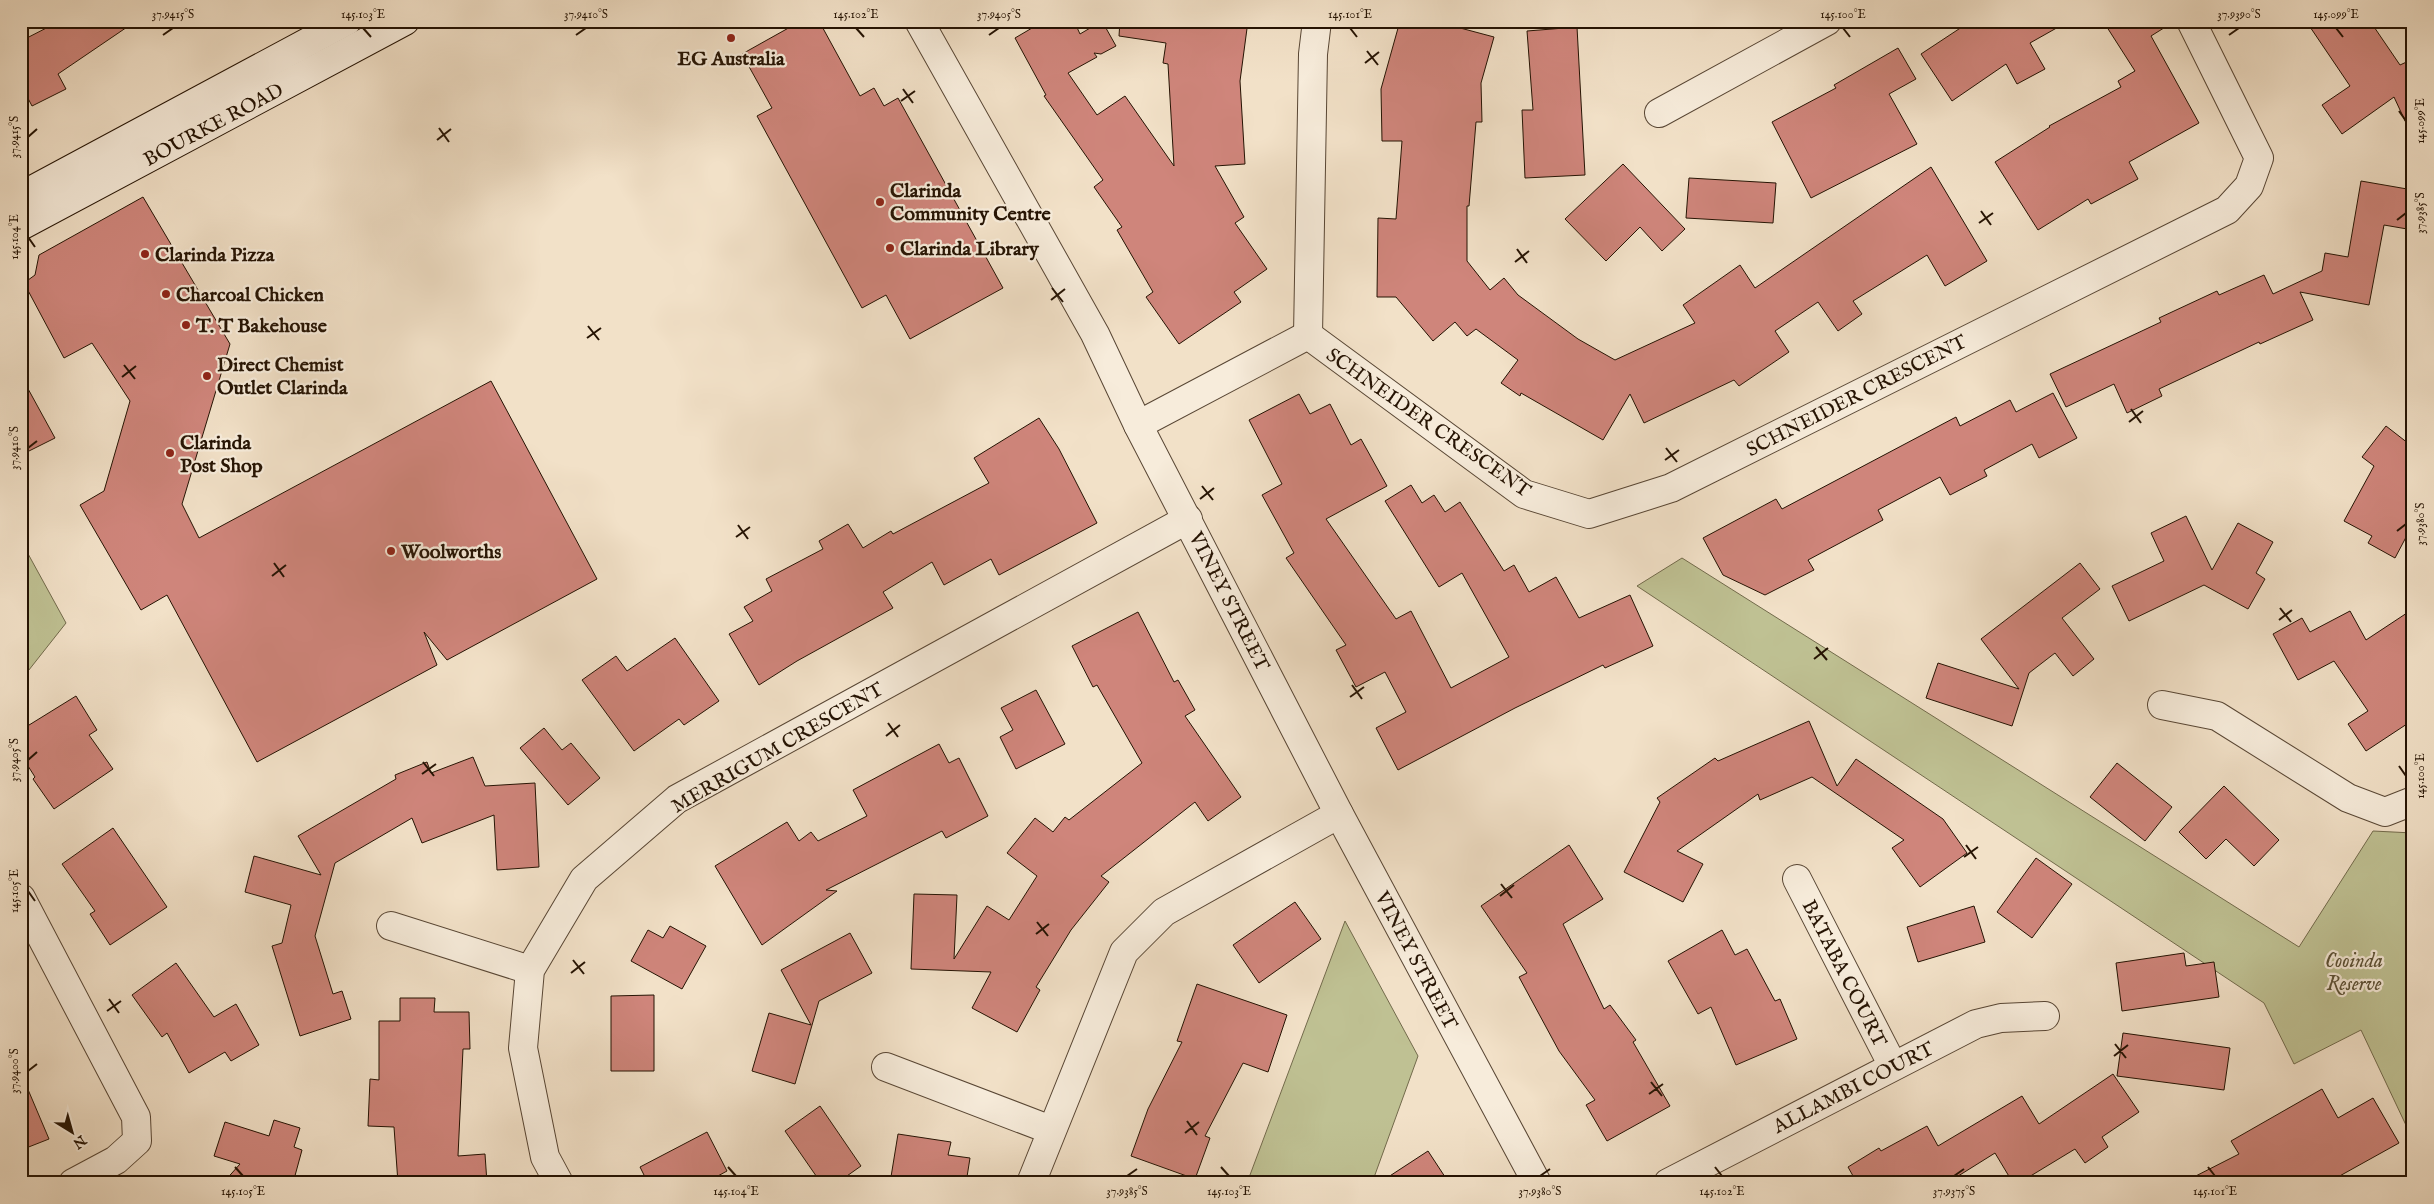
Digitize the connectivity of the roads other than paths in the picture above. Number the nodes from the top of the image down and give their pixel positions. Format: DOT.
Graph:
graph roads {
  1 [pos="346,21"];
  2 [pos="405,21"];
  3 [pos="919,21"];
  4 [pos="1317,21"];
  5 [pos="1827,21"];
  6 [pos="2191,21"];
  7 [pos="1659,113"];
  8 [pos="21,196"];
  9 [pos="21,226"];
  10 [pos="1308,335"];
  11 [pos="1138,425"];
  12 [pos="1188,519"];
  13 [pos="2162,705"];
  14 [pos="2413,801"];
  15 [pos="1339,814"];
  16 [pos="1797,879"];
  17 [pos="21,898"];
  18 [pos="390,926"];
  19 [pos="530,970"];
  20 [pos="2044,1016"];
  21 [pos="1893,1066"];
  22 [pos="886,1067"];
  23 [pos="1051,1130"];
  24 [pos="74,1183"];
  25 [pos="559,1183"];
  26 [pos="1031,1183"];
  27 [pos="1536,1183"];
  28 [pos="1668,1183"];
  1 -- 8 [label="street, BOURKE ROAD"];
  2 -- 9 [label="street, BOURKE ROAD"];
  3 -- 11 [label="street, VINEY STREET"];
  4 -- 10 [label="street, SCHNEIDER CRESCENT"];
  5 -- 7 [label="street"];
  6 -- 10 [label="street, SCHNEIDER CRESCENT"];
  10 -- 11 [label="street, SCHNEIDER CRESCENT"];
  11 -- 12 [label="street, VINEY STREET"];
  12 -- 15 [label="street, VINEY STREET"];
  12 -- 19 [label="street, MERRIGUM CRESCENT"];
  13 -- 14 [label="street"];
  15 -- 23 [label="street"];
  15 -- 27 [label="street, VINEY STREET"];
  16 -- 21 [label="street, BATABA COURT"];
  17 -- 24 [label="street"];
  18 -- 19 [label="street"];
  19 -- 25 [label="street, MERRIGUM CRESCENT"];
  20 -- 21 [label="street, ALLAMBI COURT"];
  21 -- 28 [label="street, ALLAMBI COURT"];
  22 -- 23 [label="street"];
  23 -- 26 [label="street"];
}
